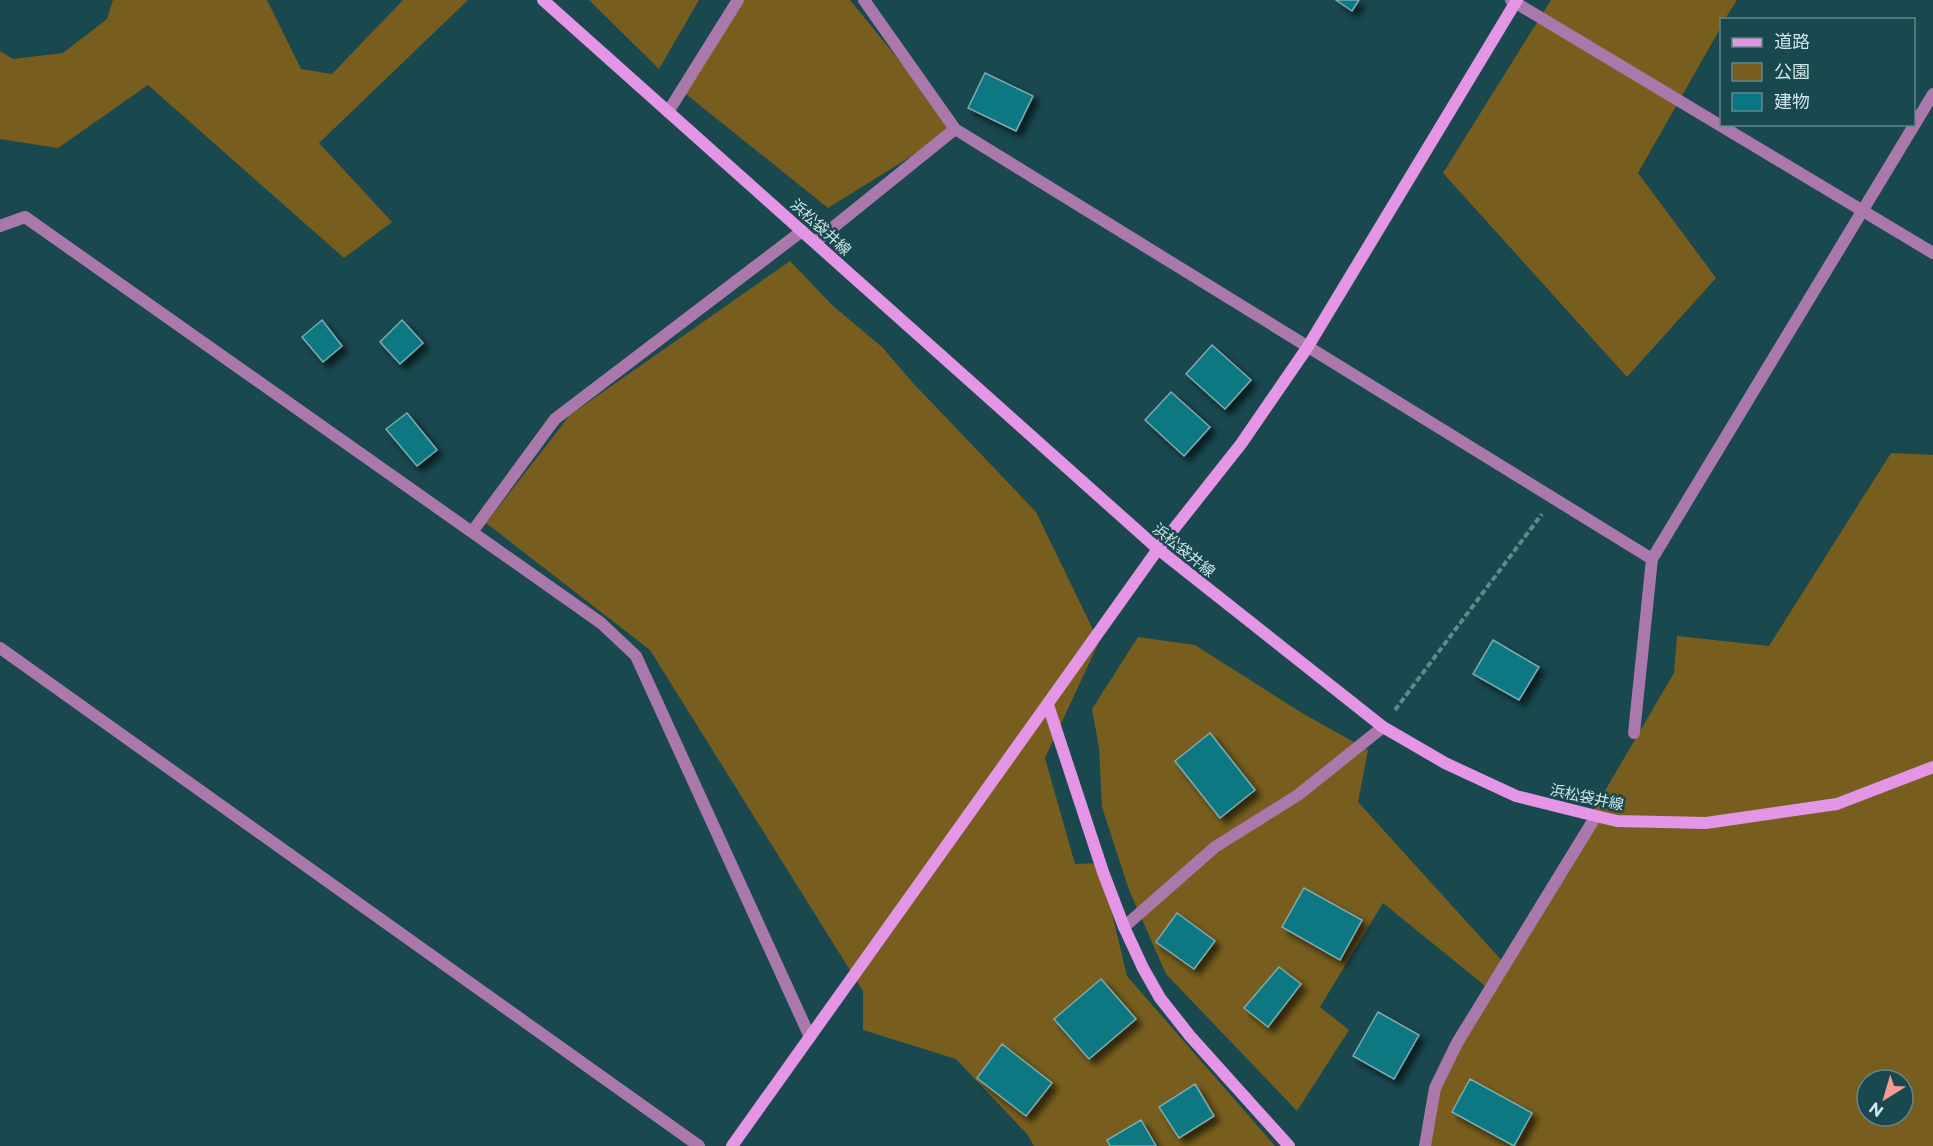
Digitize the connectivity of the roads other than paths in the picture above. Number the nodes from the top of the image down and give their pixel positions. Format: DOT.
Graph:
graph roads {
  1 [pos="543,0"];
  2 [pos="738,0"];
  3 [pos="864,0"];
  4 [pos="1515,1"];
  5 [pos="1933,94"];
  6 [pos="668,112"];
  7 [pos="1720,124"];
  8 [pos="1915,124"];
  9 [pos="1723,126"];
  10 [pos="1914,126"];
  11 [pos="955,129"];
  12 [pos="1863,210"];
  13 [pos="0,226"];
  14 [pos="802,231"];
  15 [pos="815,242"];
  16 [pos="1933,253"];
  17 [pos="1306,348"];
  18 [pos="472,532"];
  19 [pos="1158,549"];
  20 [pos="1652,559"];
  21 [pos="0,648"];
  22 [pos="1048,705"];
  23 [pos="1383,727"];
  24 [pos="1634,733"];
  25 [pos="1933,766"];
  26 [pos="1596,816"];
  27 [pos="1124,927"];
  28 [pos="810,1037"];
  29 [pos="699,1146"];
  30 [pos="732,1146"];
  31 [pos="1288,1146"];
  32 [pos="1425,1146"];
  1 -- 6 [label="street, 浜松袋井線"];
  2 -- 6 [label="street"];
  3 -- 11 [label="street"];
  4 -- 7 [label="street"];
  4 -- 17 [label="street"];
  5 -- 8 [label="street"];
  6 -- 14 [label="street, 浜松袋井線"];
  9 -- 12 [label="street"];
  10 -- 12 [label="street"];
  11 -- 15 [label="street"];
  11 -- 17 [label="street"];
  12 -- 16 [label="street"];
  12 -- 20 [label="street"];
  13 -- 18 [label="street"];
  14 -- 15 [label="street, 浜松袋井線"];
  14 -- 18 [label="street"];
  15 -- 19 [label="street, 浜松袋井線"];
  17 -- 19 [label="street"];
  17 -- 20 [label="street"];
  18 -- 28 [label="street"];
  19 -- 22 [label="street"];
  19 -- 23 [label="street, 浜松袋井線"];
  20 -- 24 [label="street"];
  21 -- 29 [label="street"];
  22 -- 27 [label="street"];
  22 -- 28 [label="street"];
  23 -- 26 [label="street, 浜松袋井線"];
  23 -- 27 [label="street"];
  25 -- 26 [label="street, 浜松袋井線"];
  26 -- 32 [label="street"];
  27 -- 31 [label="street"];
  28 -- 30 [label="street"];
}
